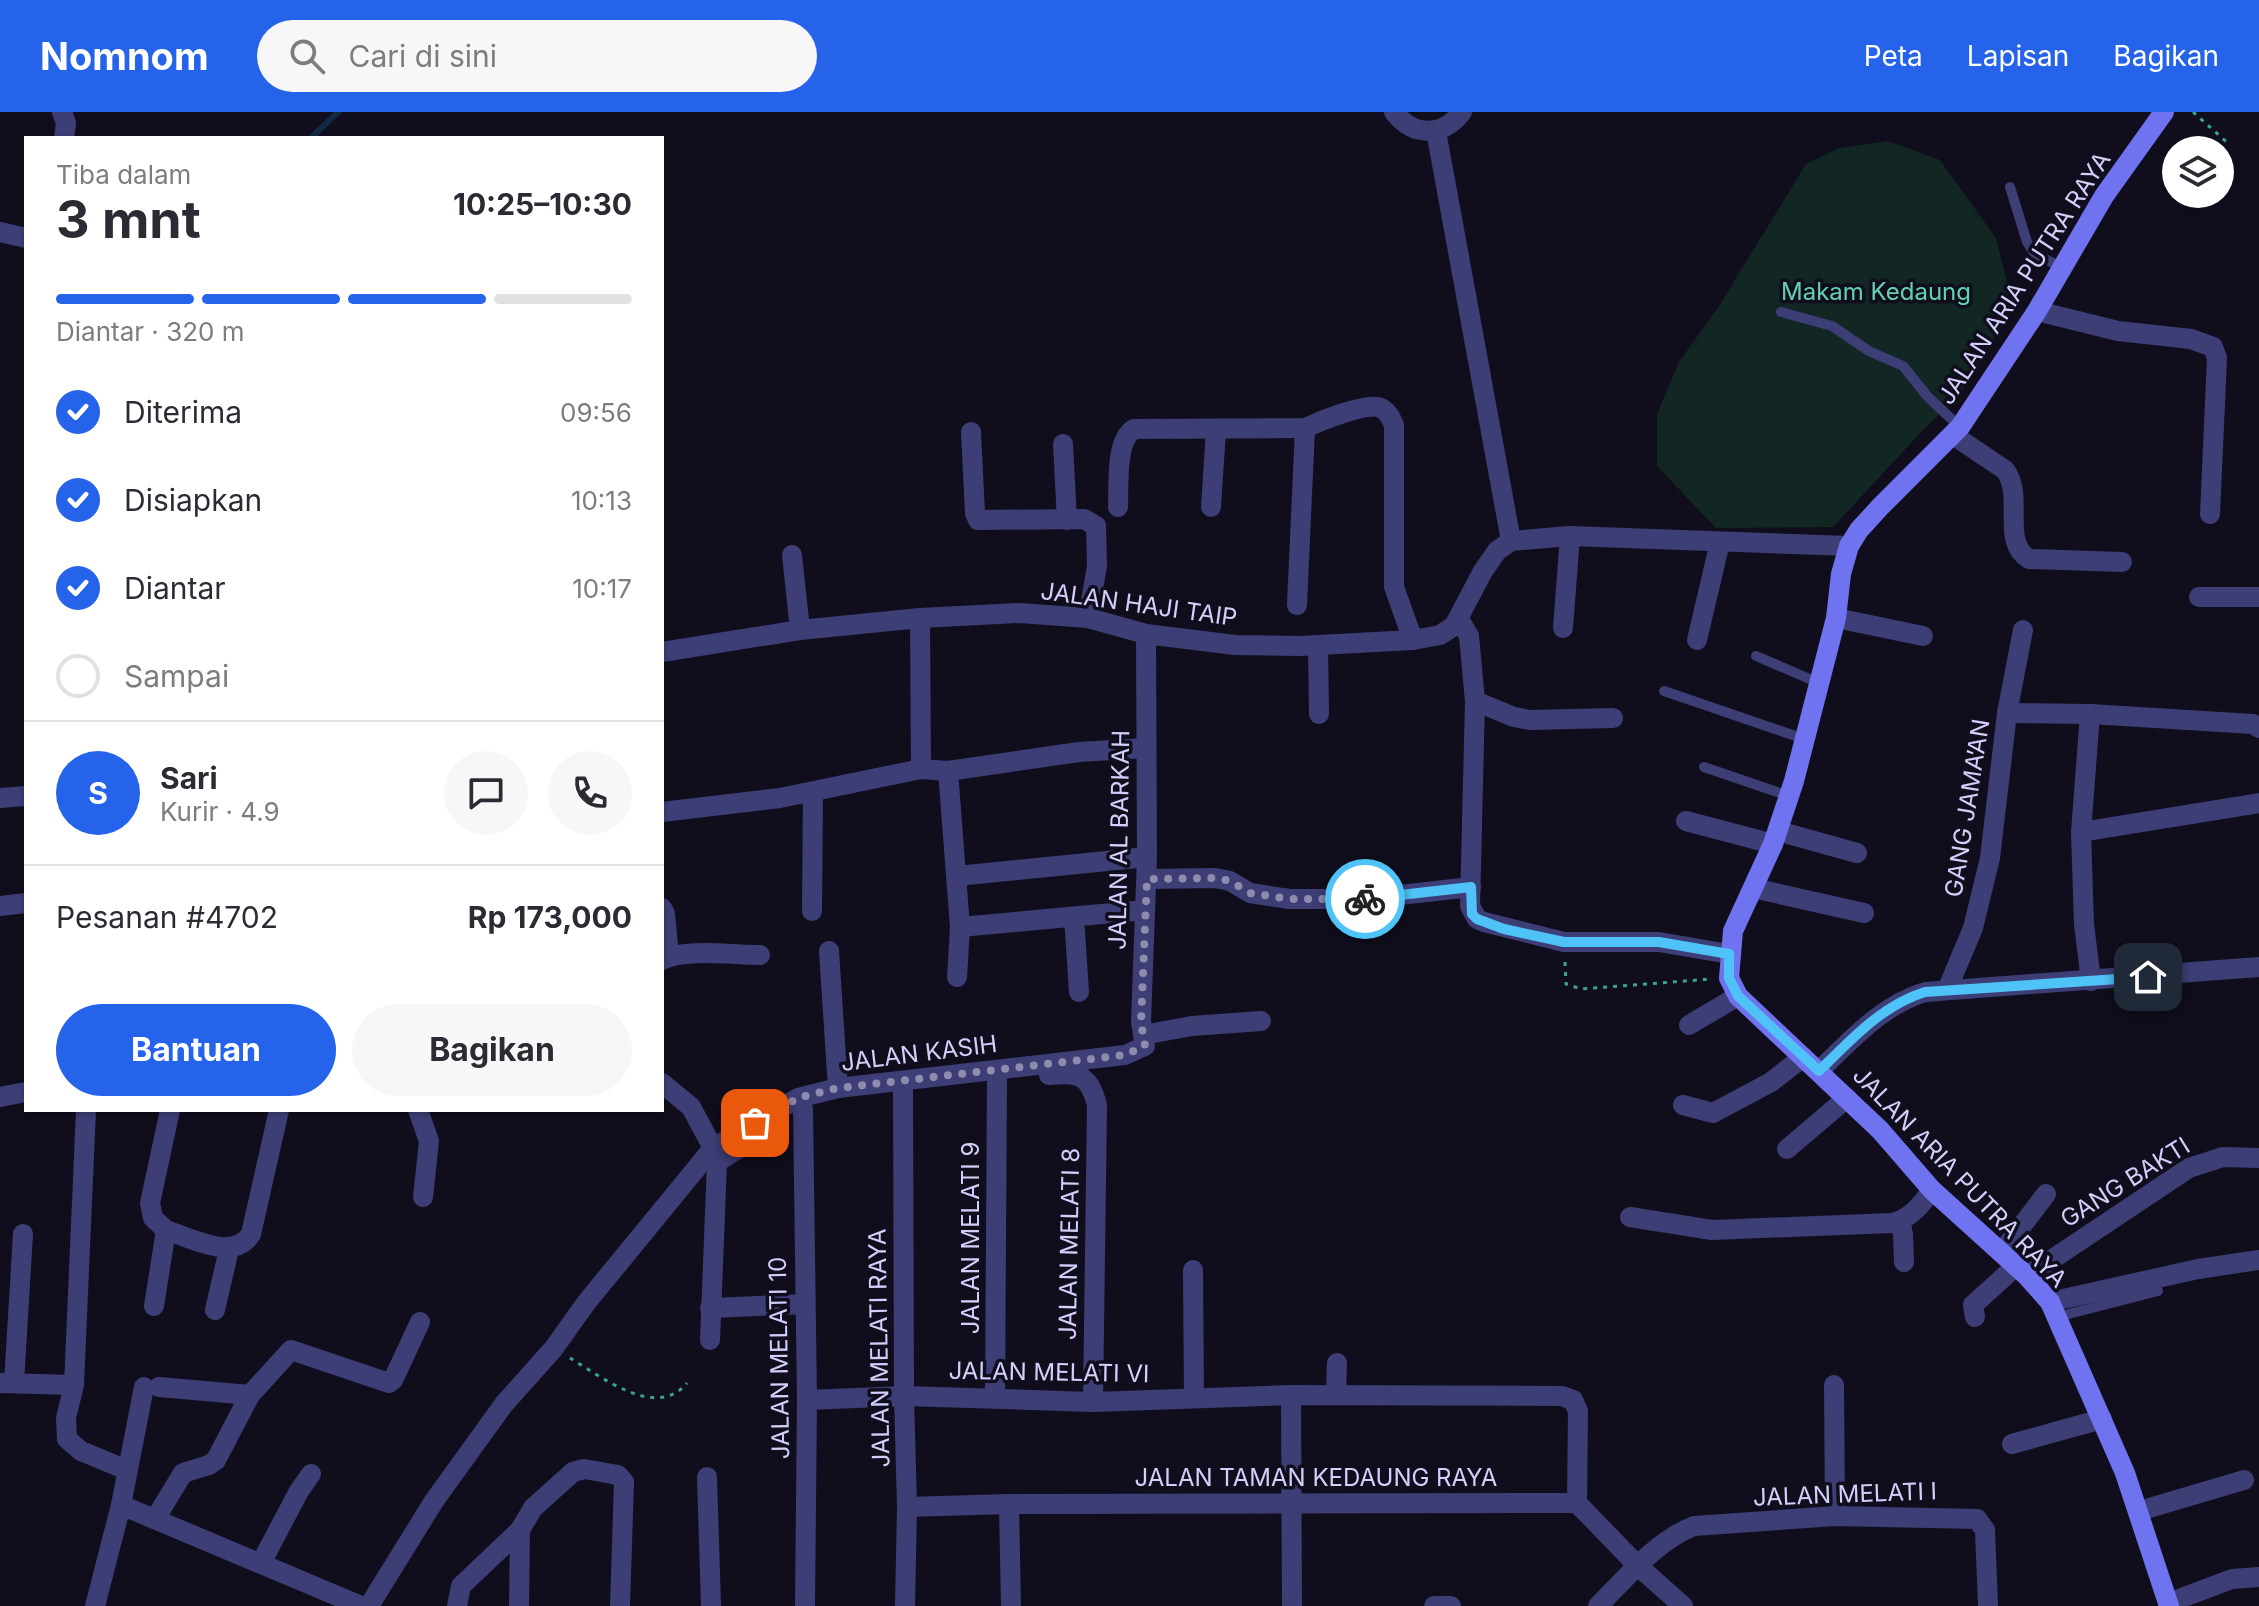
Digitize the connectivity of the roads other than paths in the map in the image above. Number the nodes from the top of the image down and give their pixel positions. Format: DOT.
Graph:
graph roads {
  1 [pos="62,112"];
  2 [pos="1394,112"];
  3 [pos="1462,112"];
  4 [pos="2164,112"];
  5 [pos="1436,131"];
  6 [pos="64,136"];
  7 [pos="2010,187"];
  8 [pos="0,232"];
  9 [pos="24,238"];
  10 [pos="2063,268"];
  11 [pos="2037,311"];
  12 [pos="1781,312"];
  13 [pos="1305,428"];
  14 [pos="1216,430"];
  15 [pos="1957,431"];
  16 [pos="971,432"];
  17 [pos="1063,444"];
  18 [pos="1118,507"];
  19 [pos="1211,507"];
  20 [pos="2210,514"];
  21 [pos="1067,520"];
  22 [pos="1570,536"];
  23 [pos="1511,541"];
  24 [pos="1720,542"];
  25 [pos="1849,546"];
  26 [pos="792,555"];
  27 [pos="2122,562"];
  28 [pos="2199,597"];
  29 [pos="2259,597"];
  30 [pos="1297,605"];
  31 [pos="920,618"];
  32 [pos="1088,618"];
  33 [pos="1836,618"];
  34 [pos="1459,619"];
  35 [pos="1563,628"];
  36 [pos="800,630"];
  37 [pos="2023,630"];
  38 [pos="1146,634"];
  39 [pos="1923,636"];
  40 [pos="1413,640"];
  41 [pos="1697,640"];
  42 [pos="1318,645"];
  43 [pos="664,652"];
  44 [pos="1756,656"];
  45 [pos="1819,683"];
  46 [pos="1664,691"];
  47 [pos="1475,701"];
  48 [pos="2007,713"];
  49 [pos="1319,714"];
  50 [pos="2090,714"];
  51 [pos="1613,718"];
  52 [pos="2259,728"];
  53 [pos="1804,739"];
  54 [pos="1146,748"];
  55 [pos="1704,767"];
  56 [pos="921,769"];
  57 [pos="948,771"];
  58 [pos="813,792"];
  59 [pos="24,796"];
  60 [pos="1789,796"];
  61 [pos="0,798"];
  62 [pos="2259,803"];
  63 [pos="664,812"];
  64 [pos="1686,821"];
  65 [pos="2081,832"];
  66 [pos="1776,838"];
  67 [pos="1857,853"];
  68 [pos="1147,857"];
  69 [pos="957,876"];
  70 [pos="1147,879"];
  71 [pos="1471,887"];
  72 [pos="1753,888"];
  73 [pos="24,903"];
  74 [pos="0,906"];
  75 [pos="1145,910"];
  76 [pos="812,911"];
  77 [pos="664,912"];
  78 [pos="1864,913"];
  79 [pos="1074,917"];
  80 [pos="960,927"];
  81 [pos="829,951"];
  82 [pos="1729,954"];
  83 [pos="760,955"];
  84 [pos="666,958"];
  85 [pos="2259,967"];
  86 [pos="957,977"];
  87 [pos="2091,981"];
  88 [pos="1733,987"];
  89 [pos="1947,990"];
  90 [pos="1079,992"];
  91 [pos="1261,1021"];
  92 [pos="1689,1025"];
  93 [pos="1144,1040"];
  94 [pos="1803,1057"];
  95 [pos="1819,1071"];
  96 [pos="997,1079"];
  97 [pos="664,1085"];
  98 [pos="838,1088"];
  99 [pos="903,1089"];
  100 [pos="24,1092"];
  101 [pos="0,1097"];
  102 [pos="1847,1098"];
  103 [pos="1683,1105"];
  104 [pos="803,1109"];
  105 [pos="86,1112"];
  106 [pos="170,1112"];
  107 [pos="279,1112"];
  108 [pos="419,1112"];
  109 [pos="713,1148"];
  110 [pos="1787,1149"];
  111 [pos="2259,1158"];
  112 [pos="1932,1190"];
  113 [pos="2046,1194"];
  114 [pos="423,1197"];
  115 [pos="1630,1217"];
  116 [pos="1900,1221"];
  117 [pos="166,1230"];
  118 [pos="23,1234"];
  119 [pos="229,1249"];
  120 [pos="2259,1260"];
  121 [pos="1904,1262"];
  122 [pos="2015,1264"];
  123 [pos="1193,1270"];
  124 [pos="2158,1291"];
  125 [pos="805,1304"];
  126 [pos="154,1306"];
  127 [pos="710,1308"];
  128 [pos="215,1310"];
  129 [pos="2053,1310"];
  130 [pos="1975,1317"];
  131 [pos="420,1322"];
  132 [pos="710,1340"];
  133 [pos="1337,1363"];
  134 [pos="7,1383"];
  135 [pos="74,1385"];
  136 [pos="1834,1385"];
  137 [pos="250,1395"];
  138 [pos="1291,1395"];
  139 [pos="1336,1395"];
  140 [pos="904,1396"];
  141 [pos="995,1398"];
  142 [pos="1194,1398"];
  143 [pos="807,1400"];
  144 [pos="1093,1402"];
  145 [pos="2102,1419"];
  146 [pos="2012,1444"];
  147 [pos="127,1470"];
  148 [pos="311,1474"];
  149 [pos="707,1477"];
  150 [pos="2244,1480"];
  151 [pos="1293,1502"];
  152 [pos="1577,1503"];
  153 [pos="1009,1504"];
  154 [pos="121,1505"];
  155 [pos="907,1507"];
  156 [pos="2139,1511"];
  157 [pos="1835,1516"];
  158 [pos="155,1519"];
  159 [pos="520,1530"];
  160 [pos="261,1563"];
  161 [pos="1638,1566"];
  162 [pos="2259,1577"];
  163 [pos="2168,1604"];
  164 [pos="95,1606"];
  165 [pos="361,1606"];
  166 [pos="369,1606"];
  167 [pos="457,1606"];
  168 [pos="519,1606"];
  169 [pos="620,1606"];
  170 [pos="711,1606"];
  171 [pos="805,1606"];
  172 [pos="905,1606"];
  173 [pos="1011,1606"];
  174 [pos="1292,1606"];
  175 [pos="1434,1606"];
  176 [pos="1451,1606"];
  177 [pos="1598,1606"];
  178 [pos="1683,1606"];
  179 [pos="1988,1606"];
  1 -- 6 [label="street"];
  2 -- 5 [label="street"];
  3 -- 5 [label="street"];
  4 -- 10 [label="main road, JALAN ARIA PUTRA RAYA"];
  5 -- 23 [label="street"];
  7 -- 10 [label="lane"];
  8 -- 9 [label="street"];
  10 -- 11 [label="main road, JALAN ARIA PUTRA RAYA"];
  11 -- 15 [label="main road, JALAN ARIA PUTRA RAYA"];
  11 -- 20 [label="street"];
  12 -- 15 [label="lane"];
  13 -- 14 [label="street"];
  13 -- 30 [label="street"];
  13 -- 40 [label="street"];
  14 -- 18 [label="street"];
  14 -- 19 [label="street"];
  15 -- 25 [label="main road, JALAN ARIA PUTRA RAYA"];
  15 -- 27 [label="street"];
  16 -- 21 [label="street"];
  17 -- 21 [label="street"];
  21 -- 32 [label="street"];
  22 -- 23 [label="street"];
  22 -- 24 [label="street"];
  22 -- 35 [label="street"];
  23 -- 34 [label="street"];
  24 -- 25 [label="street"];
  24 -- 41 [label="street"];
  25 -- 33 [label="main road, JALAN ARIA PUTRA RAYA"];
  26 -- 36 [label="street"];
  28 -- 29 [label="street"];
  31 -- 32 [label="street, JALAN HAJI TAIP"];
  31 -- 36 [label="street, JALAN HAJI TAIP"];
  31 -- 56 [label="street"];
  32 -- 38 [label="street, JALAN HAJI TAIP"];
  33 -- 39 [label="street"];
  33 -- 45 [label="main road, JALAN ARIA PUTRA RAYA"];
  34 -- 40 [label="street, JALAN HAJI TAIP"];
  34 -- 47 [label="street"];
  36 -- 43 [label="street, JALAN HAJI TAIP"];
  37 -- 48 [label="street, GANG JAMA’AN"];
  38 -- 42 [label="street, JALAN HAJI TAIP"];
  38 -- 54 [label="street, JALAN AL BARKAH"];
  40 -- 42 [label="street, JALAN HAJI TAIP"];
  42 -- 49 [label="street"];
  44 -- 45 [label="lane"];
  45 -- 53 [label="main road, JALAN ARIA PUTRA RAYA"];
  46 -- 53 [label="lane"];
  47 -- 51 [label="street"];
  47 -- 71 [label="street"];
  48 -- 50 [label="street"];
  48 -- 89 [label="street, GANG JAMA’AN"];
  50 -- 52 [label="street"];
  50 -- 65 [label="street"];
  53 -- 60 [label="main road, JALAN ARIA PUTRA RAYA"];
  54 -- 57 [label="street"];
  54 -- 68 [label="street, JALAN AL BARKAH"];
  55 -- 60 [label="lane"];
  56 -- 57 [label="street"];
  56 -- 58 [label="street"];
  57 -- 69 [label="street"];
  58 -- 63 [label="street"];
  58 -- 76 [label="street"];
  59 -- 61 [label="street"];
  60 -- 66 [label="main road, JALAN ARIA PUTRA RAYA"];
  62 -- 65 [label="street"];
  64 -- 66 [label="street"];
  65 -- 87 [label="street"];
  66 -- 67 [label="street"];
  66 -- 72 [label="main road, JALAN ARIA PUTRA RAYA"];
  68 -- 69 [label="street"];
  68 -- 70 [label="street, JALAN AL BARKAH"];
  69 -- 80 [label="street"];
  70 -- 71 [label="street"];
  70 -- 75 [label="street, JALAN AL BARKAH"];
  71 -- 82 [label="street"];
  72 -- 78 [label="street"];
  72 -- 82 [label="main road, JALAN ARIA PUTRA RAYA"];
  73 -- 74 [label="street"];
  75 -- 79 [label="street"];
  75 -- 93 [label="street, JALAN AL BARKAH"];
  77 -- 84 [label="street"];
  79 -- 80 [label="street"];
  79 -- 90 [label="street"];
  80 -- 86 [label="street"];
  81 -- 98 [label="street"];
  82 -- 88 [label="main road, JALAN ARIA PUTRA RAYA"];
  83 -- 84 [label="street"];
  85 -- 87 [label="street"];
  87 -- 89 [label="street"];
  88 -- 92 [label="street"];
  88 -- 94 [label="main road, JALAN ARIA PUTRA RAYA"];
  89 -- 95 [label="street"];
  91 -- 93 [label="street, JALAN KASIH"];
  93 -- 98 [label="street, JALAN KASIH"];
  94 -- 95 [label="main road, JALAN ARIA PUTRA RAYA"];
  94 -- 103 [label="street"];
  95 -- 102 [label="main road, JALAN ARIA PUTRA RAYA"];
  96 -- 99 [label="street"];
  96 -- 141 [label="street, JALAN MELATI 9"];
  96 -- 144 [label="street, JALAN MELATI 8"];
  97 -- 109 [label="street"];
  98 -- 109 [label="street, JALAN KASIH"];
  99 -- 104 [label="street"];
  99 -- 140 [label="street, JALAN MELATI RAYA"];
  100 -- 101 [label="street"];
  102 -- 110 [label="street"];
  102 -- 112 [label="main road, JALAN ARIA PUTRA RAYA"];
  104 -- 125 [label="street, JALAN MELATI 10"];
  104 -- 127 [label="street"];
  105 -- 135 [label="street"];
  106 -- 117 [label="street"];
  107 -- 119 [label="street"];
  108 -- 114 [label="street"];
  109 -- 166 [label="street"];
  111 -- 122 [label="street, GANG BAKTI"];
  112 -- 116 [label="street"];
  112 -- 122 [label="main road, JALAN ARIA PUTRA RAYA"];
  113 -- 122 [label="street"];
  115 -- 116 [label="street"];
  116 -- 121 [label="street"];
  117 -- 119 [label="street"];
  117 -- 126 [label="street"];
  118 -- 134 [label="street"];
  119 -- 128 [label="street"];
  120 -- 129 [label="street"];
  122 -- 129 [label="main road, JALAN ARIA PUTRA RAYA"];
  122 -- 130 [label="street"];
  123 -- 142 [label="street"];
  124 -- 129 [label="lane"];
  125 -- 127 [label="street"];
  125 -- 143 [label="street, JALAN MELATI 10"];
  127 -- 132 [label="street"];
  129 -- 145 [label="main road, JALAN ARIA PUTRA RAYA"];
  131 -- 137 [label="street"];
  133 -- 139 [label="street"];
  134 -- 135 [label="street"];
  135 -- 147 [label="street"];
  136 -- 157 [label="street"];
  137 -- 147 [label="street"];
  137 -- 158 [label="street"];
  138 -- 139 [label="street, JALAN MELATI VI"];
  138 -- 142 [label="street, JALAN MELATI VI"];
  138 -- 151 [label="street"];
  139 -- 152 [label="street, JALAN MELATI VI"];
  140 -- 141 [label="street, JALAN MELATI VI"];
  140 -- 143 [label="street, JALAN MELATI VI"];
  140 -- 155 [label="street, JALAN MELATI RAYA"];
  141 -- 144 [label="street, JALAN MELATI VI"];
  142 -- 144 [label="street, JALAN MELATI VI"];
  143 -- 171 [label="street, JALAN MELATI 10"];
  145 -- 146 [label="street"];
  145 -- 156 [label="main road, JALAN ARIA PUTRA RAYA"];
  147 -- 154 [label="street"];
  148 -- 160 [label="street"];
  149 -- 170 [label="street"];
  150 -- 156 [label="street"];
  151 -- 152 [label="street, JALAN TAMAN KEDAUNG RAYA"];
  151 -- 153 [label="street, JALAN TAMAN KEDAUNG RAYA"];
  151 -- 174 [label="street"];
  152 -- 161 [label="street"];
  153 -- 155 [label="street, JALAN TAMAN KEDAUNG RAYA"];
  153 -- 173 [label="street"];
  154 -- 158 [label="street"];
  154 -- 164 [label="street"];
  155 -- 172 [label="street, JALAN MELATI RAYA"];
  156 -- 163 [label="main road, JALAN ARIA PUTRA RAYA"];
  157 -- 161 [label="street, JALAN MELATI I"];
  157 -- 179 [label="street, JALAN MELATI I"];
  158 -- 160 [label="street"];
  159 -- 167 [label="street"];
  159 -- 168 [label="street"];
  159 -- 169 [label="street"];
  160 -- 165 [label="street"];
  161 -- 177 [label="street, JALAN MELATI I"];
  161 -- 178 [label="street"];
  162 -- 163 [label="street"];
  175 -- 176 [label="street"];
}
